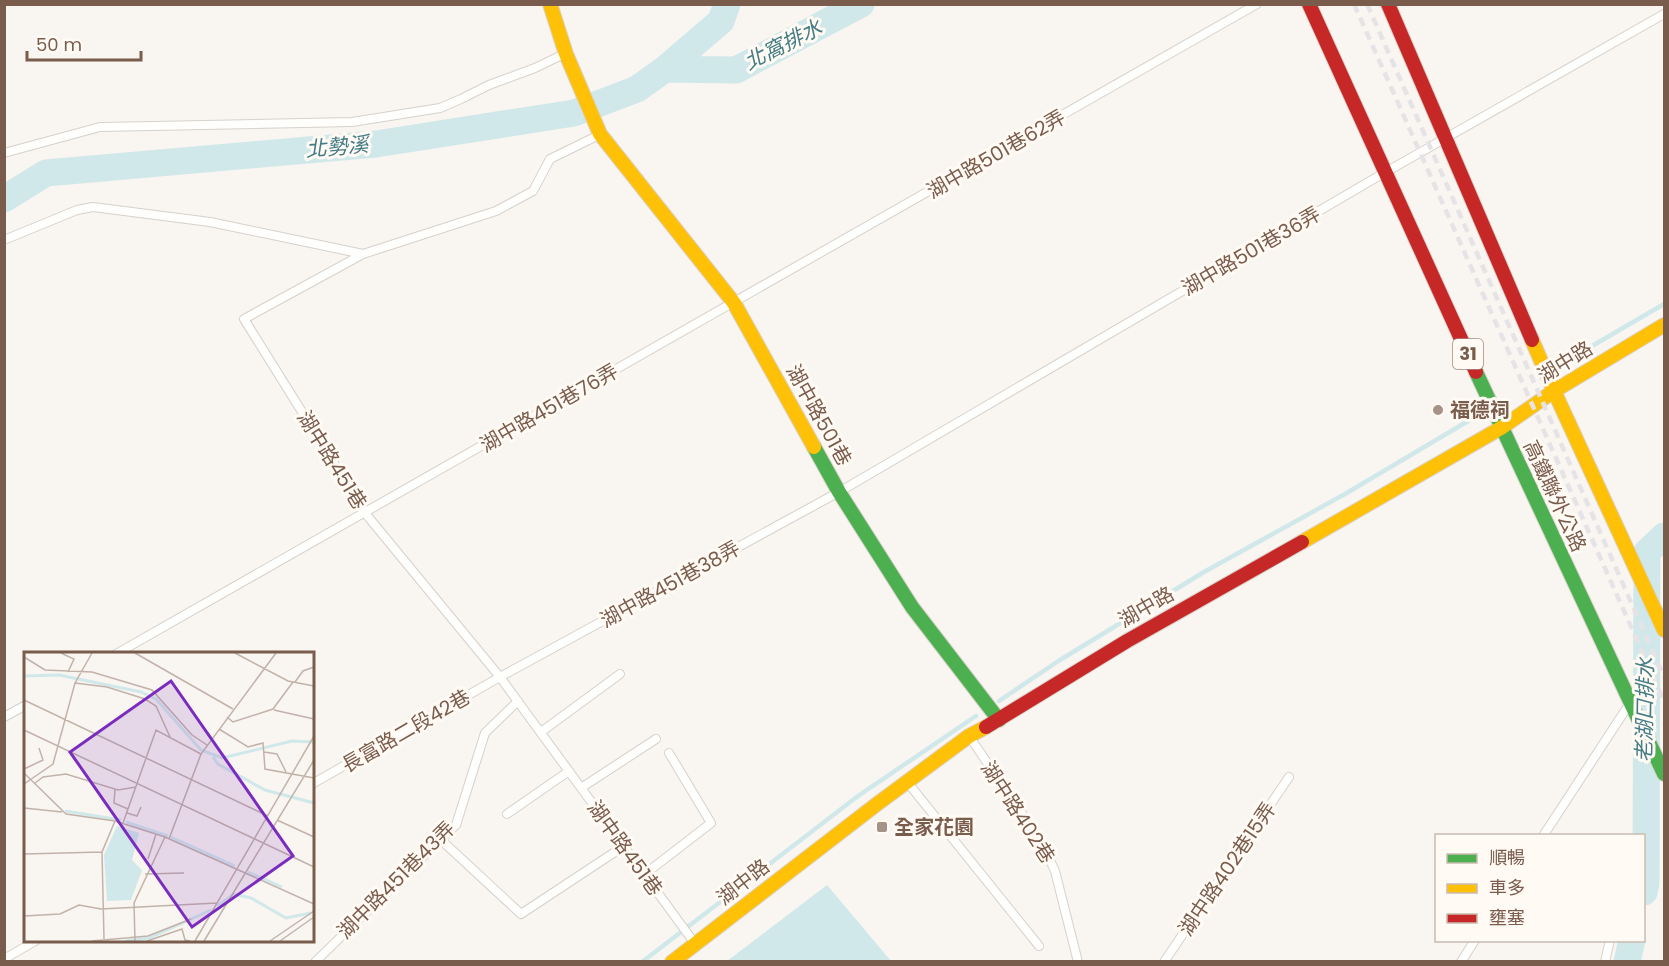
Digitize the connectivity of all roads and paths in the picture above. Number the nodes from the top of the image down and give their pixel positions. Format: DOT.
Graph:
graph roads {
  1 [pos="550,4"];
  2 [pos="1257,4"];
  3 [pos="1309,4"];
  4 [pos="1388,4"];
  5 [pos="1665,14"];
  6 [pos="566,54"];
  7 [pos="600,134"];
  8 [pos="1445,138"];
  9 [pos="4,153"];
  10 [pos="1385,172"];
  11 [pos="4,240"];
  12 [pos="363,254"];
  13 [pos="734,303"];
  14 [pos="1665,325"];
  15 [pos="1554,391"];
  16 [pos="1501,428"];
  17 [pos="839,492"];
  18 [pos="365,513"];
  19 [pos="1665,630"];
  20 [pos="120,652"];
  21 [pos="620,674"];
  22 [pos="500,677"];
  23 [pos="518,701"];
  24 [pos="1631,701"];
  25 [pos="24,706"];
  26 [pos="4,717"];
  27 [pos="999,720"];
  28 [pos="541,732"];
  29 [pos="969,736"];
  30 [pos="656,739"];
  31 [pos="669,753"];
  32 [pos="569,771"];
  33 [pos="1665,774"];
  34 [pos="1289,777"];
  35 [pos="907,782"];
  36 [pos="314,783"];
  37 [pos="581,788"];
  38 [pos="507,814"];
  39 [pos="1544,834"];
  40 [pos="440,840"];
  41 [pos="624,846"];
  42 [pos="645,874"];
  43 [pos="34,942"];
  44 [pos="1473,942"];
  45 [pos="1610,942"];
  46 [pos="696,944"];
  47 [pos="1039,946"];
  48 [pos="4,959"];
  49 [pos="315,962"];
  50 [pos="672,962"];
  51 [pos="1078,962"];
  52 [pos="1164,962"];
  53 [pos="1461,962"];
  54 [pos="1605,962"];
  1 -- 6 [label="street, 湖中路501巷"];
  2 -- 13 [label="lane, 湖中路501巷62弄"];
  3 -- 10 [label="street, 高鐵聯外公路 / 31"];
  4 -- 8 [label="street"];
  5 -- 8 [label="lane, 湖中路501巷36弄"];
  6 -- 7 [label="street, 湖中路501巷"];
  6 -- 9 [label="lane"];
  7 -- 12 [label="lane, 湖中路451巷"];
  7 -- 13 [label="street, 湖中路501巷"];
  8 -- 10 [label="lane, 湖中路501巷36弄"];
  8 -- 15 [label="street"];
  10 -- 16 [label="street, 高鐵聯外公路 / 31"];
  10 -- 17 [label="lane, 湖中路501巷36弄"];
  11 -- 12 [label="lane"];
  12 -- 18 [label="lane, 湖中路451巷"];
  13 -- 17 [label="street, 湖中路501巷"];
  13 -- 18 [label="lane, 湖中路451巷76弄"];
  14 -- 15 [label="street, 湖中路"];
  15 -- 16 [label="street, 湖中路"];
  15 -- 19 [label="street"];
  16 -- 24 [label="street, 高鐵聯外公路 / 31"];
  16 -- 27 [label="street, 湖中路"];
  17 -- 22 [label="lane, 湖中路451巷38弄"];
  17 -- 27 [label="street, 湖中路501巷"];
  18 -- 20 [label="lane, 湖中路451巷76弄"];
  18 -- 22 [label="lane, 湖中路451巷"];
  21 -- 28 [label="lane"];
  22 -- 23 [label="lane, 湖中路451巷"];
  22 -- 36 [label="lane, 長富路二段42巷"];
  23 -- 28 [label="lane, 湖中路451巷"];
  23 -- 40 [label="lane, 湖中路451巷43弄"];
  24 -- 33 [label="street, 高鐵聯外公路 / 31"];
  24 -- 39 [label="lane"];
  25 -- 26 [label="lane"];
  27 -- 29 [label="street, 湖中路"];
  28 -- 32 [label="lane, 湖中路451巷"];
  29 -- 35 [label="street, 湖中路"];
  29 -- 51 [label="lane, 湖中路402巷"];
  30 -- 37 [label="lane"];
  31 -- 42 [label="lane"];
  32 -- 37 [label="lane, 湖中路451巷"];
  32 -- 38 [label="lane"];
  34 -- 52 [label="lane, 湖中路402巷15弄"];
  35 -- 46 [label="street, 湖中路"];
  35 -- 47 [label="lane"];
  37 -- 41 [label="lane, 湖中路451巷"];
  40 -- 41 [label="lane"];
  40 -- 49 [label="lane, 湖中路451巷43弄"];
  41 -- 42 [label="lane, 湖中路451巷"];
  42 -- 46 [label="lane, 湖中路451巷"];
  43 -- 48 [label="lane"];
  44 -- 53 [label="lane"];
  45 -- 54 [label="lane"];
  46 -- 50 [label="street, 湖中路"];
}
